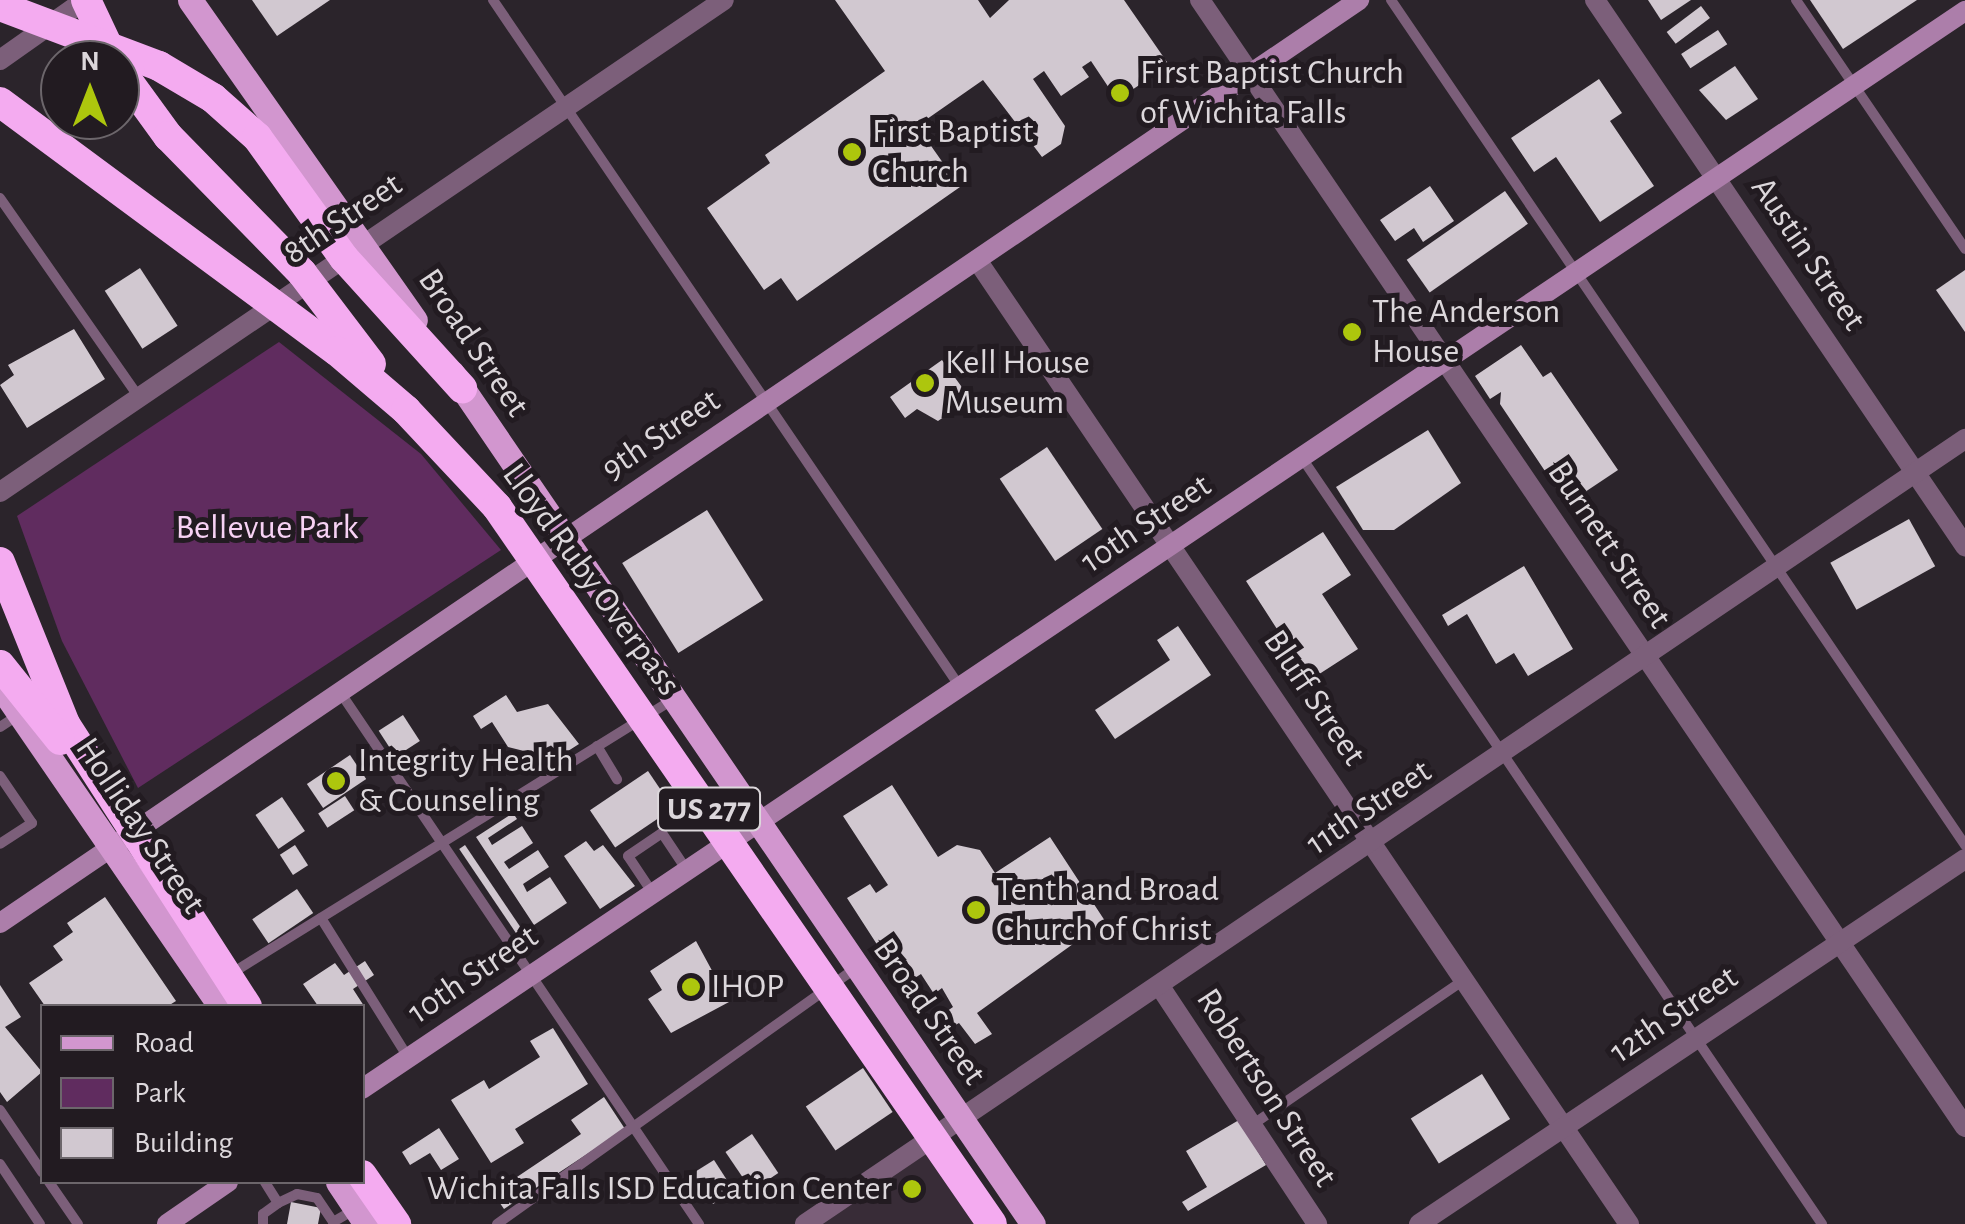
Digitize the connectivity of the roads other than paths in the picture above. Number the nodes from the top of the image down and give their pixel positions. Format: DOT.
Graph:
graph roads {
  1 [pos="86,0"];
  2 [pos="190,0"];
  3 [pos="492,0"];
  4 [pos="724,0"];
  5 [pos="1200,0"];
  6 [pos="1358,0"];
  7 [pos="1391,0"];
  8 [pos="1595,0"];
  9 [pos="1796,0"];
  10 [pos="0,6"];
  11 [pos="1965,12"];
  12 [pos="105,40"];
  13 [pos="0,60"];
  14 [pos="1250,74"];
  15 [pos="1854,86"];
  16 [pos="140,98"];
  17 [pos="0,102"];
  18 [pos="566,107"];
  19 [pos="1717,178"];
  20 [pos="0,198"];
  21 [pos="1965,249"];
  22 [pos="353,251"];
  23 [pos="977,260"];
  24 [pos="1577,273"];
  25 [pos="1446,362"];
  26 [pos="462,388"];
  27 [pos="139,397"];
  28 [pos="767,403"];
  29 [pos="406,410"];
  30 [pos="1965,438"];
  31 [pos="1302,458"];
  32 [pos="1916,472"];
  33 [pos="0,492"];
  34 [pos="563,542"];
  35 [pos="1172,546"];
  36 [pos="1965,546"];
  37 [pos="0,562"];
  38 [pos="1778,569"];
  39 [pos="1648,660"];
  40 [pos="0,665"];
  41 [pos="0,686"];
  42 [pos="960,687"];
  43 [pos="340,692"];
  44 [pos="672,700"];
  45 [pos="10,720"];
  46 [pos="597,746"];
  47 [pos="1503,757"];
  48 [pos="0,776"];
  49 [pos="617,779"];
  50 [pos="109,801"];
  51 [pos="756,822"];
  52 [pos="443,842"];
  53 [pos="1375,843"];
  54 [pos="0,844"];
  55 [pos="114,845"];
  56 [pos="1965,845"];
  57 [pos="1965,859"];
  58 [pos="686,869"];
  59 [pos="652,892"];
  60 [pos="321,918"];
  61 [pos="0,923"];
  62 [pos="1838,941"];
  63 [pos="856,968"];
  64 [pos="532,973"];
  65 [pos="1464,980"];
  66 [pos="1161,988"];
  67 [pos="214,998"];
  68 [pos="246,1004"];
  69 [pos="1696,1039"];
  70 [pos="409,1058"];
  71 [pos="365,1088"];
  72 [pos="0,1110"];
  73 [pos="961,1120"];
  74 [pos="4,1123"];
  75 [pos="1252,1125"];
  76 [pos="634,1126"];
  77 [pos="1965,1127"];
  78 [pos="1565,1128"];
  79 [pos="0,1164"];
  80 [pos="40,1169"];
  81 [pos="365,1180"];
  82 [pos="50,1184"];
  83 [pos="225,1184"];
  84 [pos="265,1184"];
  85 [pos="338,1184"];
  86 [pos="278,1203"];
  87 [pos="344,1220"];
  88 [pos="40,1224"];
  89 [pos="78,1224"];
  90 [pos="167,1224"];
  91 [pos="263,1224"];
  92 [pos="396,1224"];
  93 [pos="497,1224"];
  94 [pos="699,1224"];
  95 [pos="805,1224"];
  96 [pos="992,1224"];
  97 [pos="1033,1224"];
  98 [pos="1317,1224"];
  99 [pos="1420,1224"];
  100 [pos="1630,1224"];
  101 [pos="1822,1224"];
  1 -- 12 [label="highway"];
  1 -- 13 [label="street"];
  2 -- 22 [label="main road"];
  3 -- 18 [label="lane"];
  4 -- 18 [label="street, 8th Street"];
  5 -- 14 [label="street, Burnett Street"];
  6 -- 14 [label="street, 9th Street"];
  7 -- 24 [label="lane"];
  8 -- 19 [label="street, Austin Street"];
  9 -- 15 [label="lane"];
  10 -- 22 [label="highway"];
  11 -- 15 [label="street, 10th Street"];
  14 -- 23 [label="street, 9th Street"];
  14 -- 25 [label="street, Burnett Street"];
  15 -- 19 [label="street, 10th Street"];
  15 -- 21 [label="lane"];
  16 -- 29 [label="highway"];
  17 -- 29 [label="highway, Lloyd Ruby Overpass / US 277"];
  18 -- 22 [label="street, 8th Street"];
  18 -- 28 [label="lane"];
  19 -- 24 [label="street, 10th Street"];
  19 -- 32 [label="street, Austin Street"];
  20 -- 27 [label="lane"];
  22 -- 26 [label="highway"];
  22 -- 27 [label="street, 8th Street"];
  23 -- 28 [label="street, 9th Street"];
  23 -- 35 [label="street, Bluff Street"];
  24 -- 25 [label="street, 10th Street"];
  24 -- 38 [label="lane"];
  25 -- 31 [label="street, 10th Street"];
  25 -- 39 [label="street, Burnett Street"];
  26 -- 34 [label="main road, Broad Street"];
  27 -- 33 [label="street, 8th Street"];
  28 -- 34 [label="street, 9th Street"];
  28 -- 42 [label="lane"];
  29 -- 96 [label="highway, Lloyd Ruby Overpass / US 277"];
  30 -- 32 [label="street, 11th Street"];
  31 -- 35 [label="street, 10th Street"];
  31 -- 47 [label="lane"];
  32 -- 36 [label="street, Austin Street"];
  32 -- 38 [label="street, 11th Street"];
  34 -- 43 [label="street, 9th Street"];
  34 -- 44 [label="main road, Broad Street"];
  35 -- 42 [label="street, 10th Street"];
  35 -- 53 [label="street, Bluff Street"];
  37 -- 50 [label="highway"];
  38 -- 39 [label="street, 11th Street"];
  38 -- 56 [label="lane"];
  39 -- 47 [label="street, 11th Street"];
  39 -- 62 [label="street, Burnett Street"];
  40 -- 50 [label="highway"];
  41 -- 45 [label="main road, Holliday Street"];
  42 -- 51 [label="street, 10th Street"];
  43 -- 52 [label="lane"];
  43 -- 55 [label="street, 9th Street"];
  44 -- 46 [label="lane"];
  44 -- 51 [label="main road, Broad Street"];
  45 -- 55 [label="main road, Holliday Street"];
  46 -- 49 [label="lane"];
  46 -- 52 [label="lane"];
  47 -- 53 [label="street, 11th Street"];
  47 -- 69 [label="lane"];
  48 -- 54 [label="lane"];
  50 -- 68 [label="highway"];
  51 -- 58 [label="street, 10th Street"];
  51 -- 63 [label="main road, Broad Street"];
  52 -- 60 [label="lane"];
  52 -- 64 [label="lane"];
  53 -- 65 [label="street, Bluff Street"];
  53 -- 66 [label="street, 11th Street"];
  55 -- 61 [label="street, 9th Street"];
  55 -- 67 [label="main road, Holliday Street"];
  57 -- 62 [label="street, 12th Street"];
  58 -- 59 [label="street, 10th Street"];
  58 -- 59 [label="lane"];
  59 -- 64 [label="street, 10th Street"];
  60 -- 67 [label="lane"];
  60 -- 70 [label="lane"];
  62 -- 69 [label="street, 12th Street"];
  62 -- 77 [label="street, Burnett Street"];
  63 -- 73 [label="main road, Broad Street"];
  63 -- 76 [label="lane"];
  64 -- 70 [label="street, 10th Street"];
  64 -- 76 [label="lane"];
  65 -- 75 [label="lane"];
  65 -- 78 [label="street, Bluff Street"];
  66 -- 73 [label="street, 11th Street"];
  66 -- 75 [label="street, Robertson Street"];
  69 -- 78 [label="street, 12th Street"];
  69 -- 101 [label="lane"];
  70 -- 71 [label="street, 10th Street"];
  72 -- 74 [label="lane"];
  73 -- 95 [label="street, 11th Street"];
  73 -- 97 [label="main road, Broad Street"];
  74 -- 80 [label="lane"];
  75 -- 98 [label="street, Robertson Street"];
  76 -- 93 [label="lane"];
  76 -- 94 [label="lane"];
  78 -- 99 [label="street, 12th Street"];
  78 -- 100 [label="street, Bluff Street"];
  79 -- 88 [label="lane"];
  81 -- 92 [label="highway"];
  82 -- 89 [label="lane"];
  83 -- 90 [label="street"];
  84 -- 86 [label="lane"];
  85 -- 87 [label="main road"];
  86 -- 87 [label="lane"];
  86 -- 91 [label="lane"];
}
